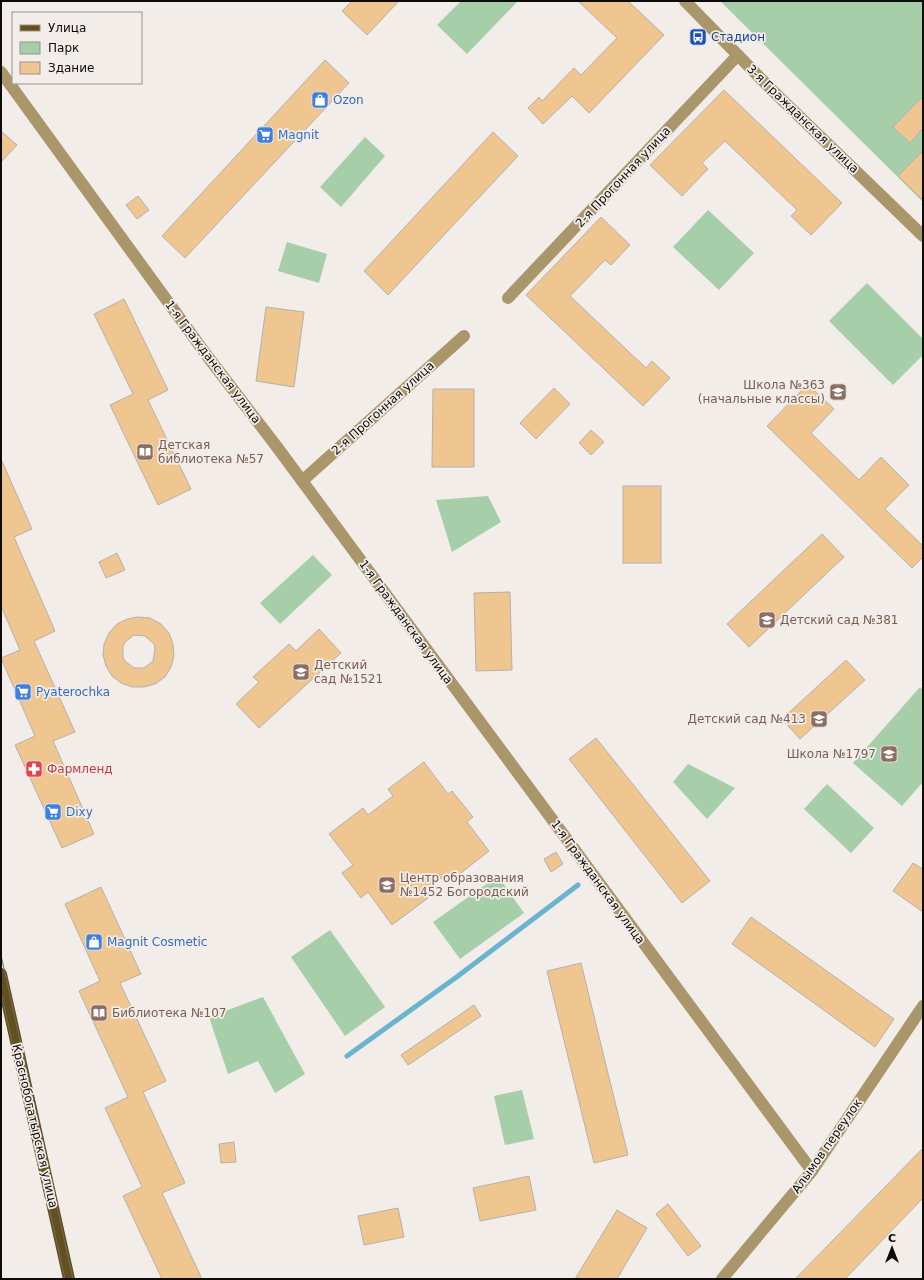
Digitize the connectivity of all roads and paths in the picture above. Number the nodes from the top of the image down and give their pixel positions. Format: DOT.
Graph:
graph roads {
  1 [pos="685,1"];
  2 [pos="738,55"];
  3 [pos="1,72"];
  4 [pos="923,236"];
  5 [pos="508,298"];
  6 [pos="464,336"];
  7 [pos="302,481"];
  8 [pos="1,974"];
  9 [pos="923,1006"];
  10 [pos="812,1171"];
  11 [pos="69,1279"];
  12 [pos="722,1279"];
  1 -- 2 [label="street, 3-я Гражданская улица"];
  2 -- 4 [label="street, 3-я Гражданская улица"];
  2 -- 5 [label="street, 2-я Прогонная улица"];
  3 -- 7 [label="street, 1-я Гражданская улица"];
  6 -- 7 [label="street, 2-я Прогонная улица"];
  7 -- 10 [label="street, 1-я Гражданская улица"];
  8 -- 11 [label="main road, Краснобогатырская улица"];
  9 -- 10 [label="street, Алымов переулок"];
  10 -- 12 [label="street, Алымов переулок"];
}
